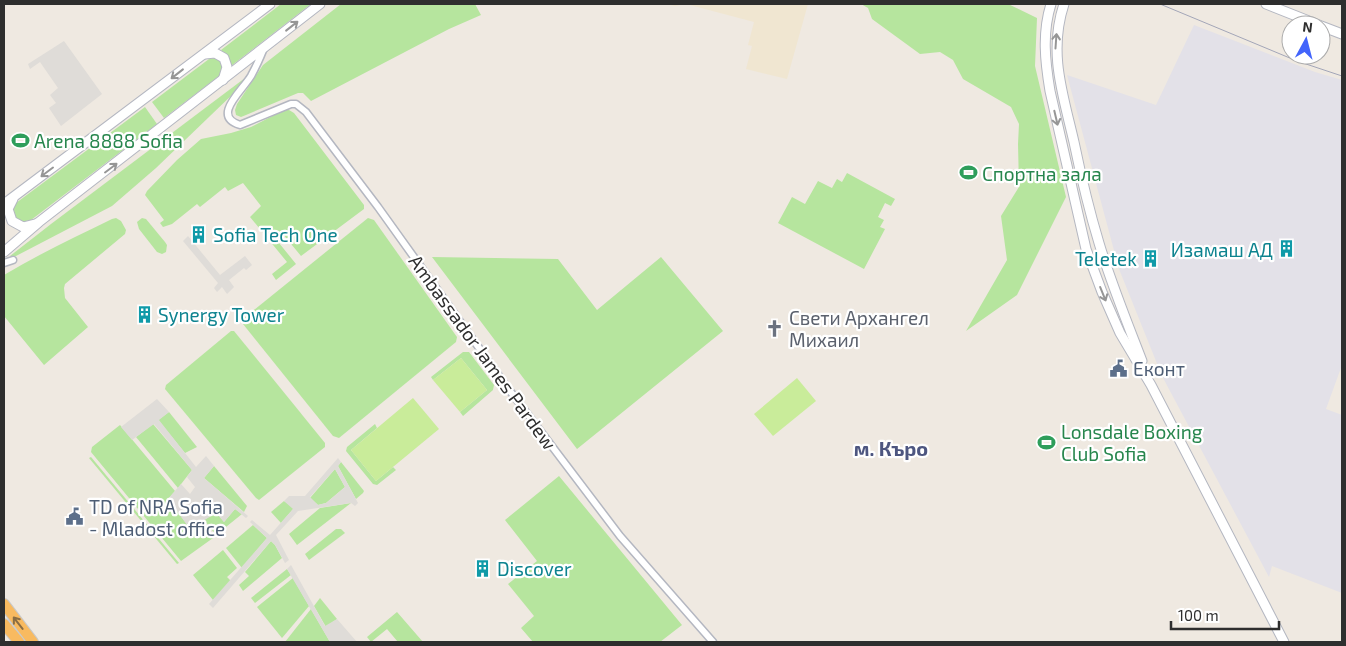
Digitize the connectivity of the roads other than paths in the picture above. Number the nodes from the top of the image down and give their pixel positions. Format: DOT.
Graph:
graph roads {
  1 [pos="270,4"];
  2 [pos="320,4"];
  3 [pos="1051,4"];
  4 [pos="1064,4"];
  5 [pos="1258,4"];
  6 [pos="1266,4"];
  7 [pos="1287,13"];
  8 [pos="1292,15"];
  9 [pos="202,55"];
  10 [pos="255,60"];
  11 [pos="223,80"];
  12 [pos="16,195"];
  13 [pos="4,204"];
  14 [pos="39,222"];
  15 [pos="4,252"];
  16 [pos="14,260"];
  17 [pos="4,263"];
  18 [pos="1151,385"];
  19 [pos="4,604"];
  20 [pos="4,624"];
  21 [pos="19,642"];
  22 [pos="34,642"];
  23 [pos="713,642"];
  24 [pos="1284,642"];
  1 -- 9 [label="main road"];
  10 -- 2 [label="main road, one-way"];
  3 -- 18 [label="main road, one-way"];
  18 -- 4 [label="main road, one-way"];
  5 -- 7 [label="main road"];
  6 -- 7 [label="main road"];
  7 -- 8 [label="main road"];
  9 -- 11 [label="main road"];
  9 -- 12 [label="main road, one-way"];
  10 -- 11 [label="main road"];
  10 -- 23 [label="street, Ambassador James Pardew"];
  14 -- 11 [label="main road, one-way"];
  12 -- 13 [label="main road"];
  12 -- 14 [label="main road"];
  14 -- 15 [label="main road"];
  16 -- 17 [label="street"];
  18 -- 24 [label="main road"];
  22 -- 19 [label="highway, one-way"];
  20 -- 21 [label="highway"];
}
